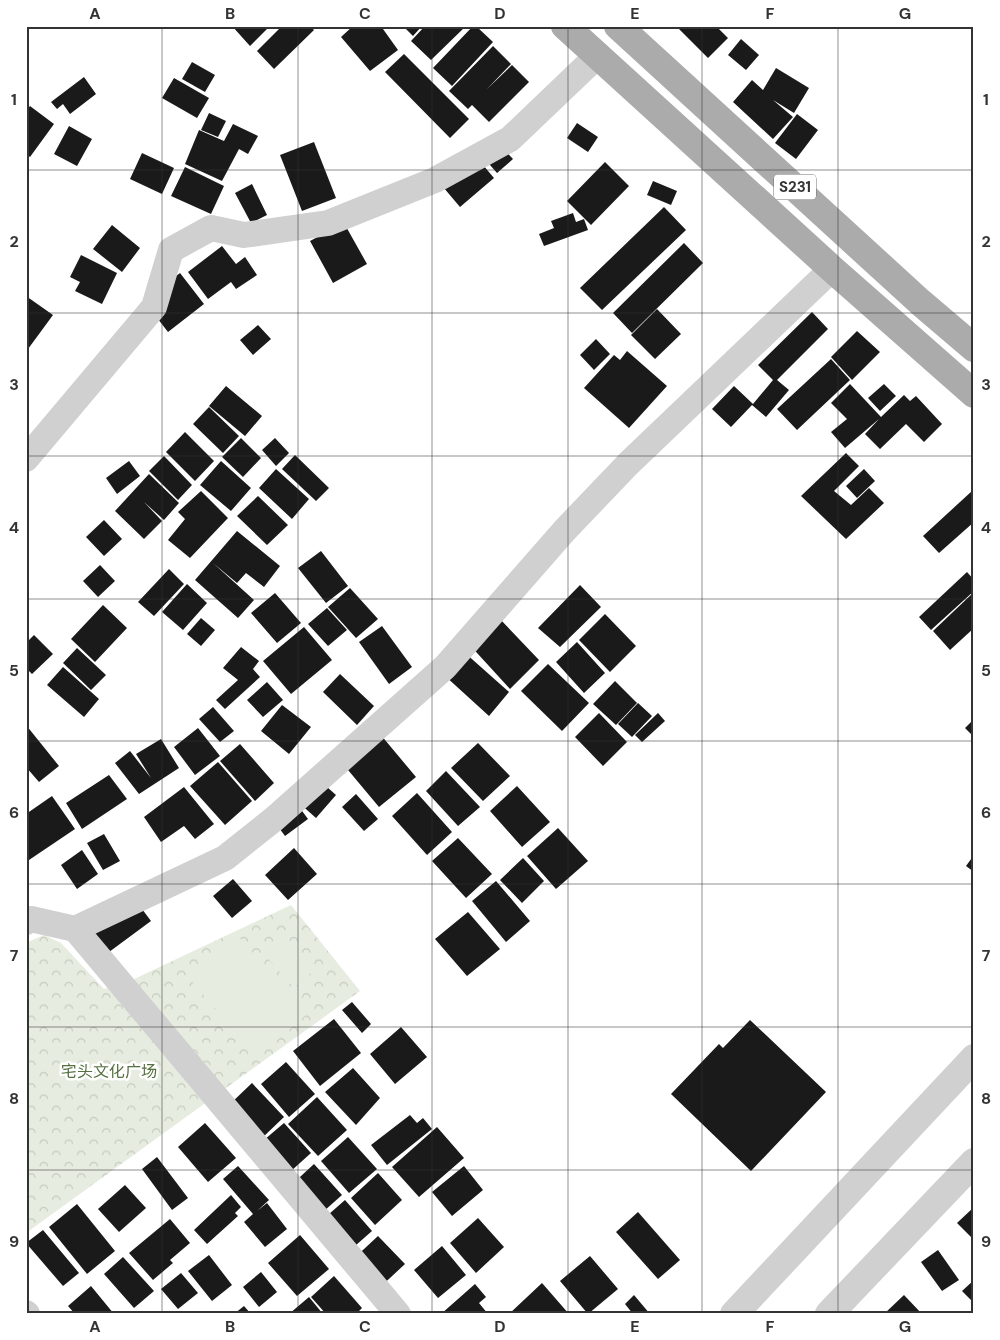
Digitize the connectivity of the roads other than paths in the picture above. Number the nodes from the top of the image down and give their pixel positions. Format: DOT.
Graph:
graph roads {
  1 [pos="565,26"];
  2 [pos="618,26"];
  3 [pos="598,55"];
  4 [pos="832,269"];
  5 [pos="974,348"];
  6 [pos="974,394"];
  7 [pos="26,459"];
  8 [pos="26,922"];
  9 [pos="75,929"];
  10 [pos="974,1058"];
  11 [pos="974,1162"];
  12 [pos="398,1314"];
  13 [pos="734,1314"];
  14 [pos="829,1314"];
  1 -- 3 [label="main road"];
  2 -- 5 [label="main road, S231"];
  3 -- 4 [label="main road"];
  3 -- 7 [label="street"];
  4 -- 6 [label="main road"];
  4 -- 9 [label="street"];
  8 -- 9 [label="street"];
  9 -- 12 [label="street"];
  10 -- 13 [label="street"];
  11 -- 14 [label="street"];
}
